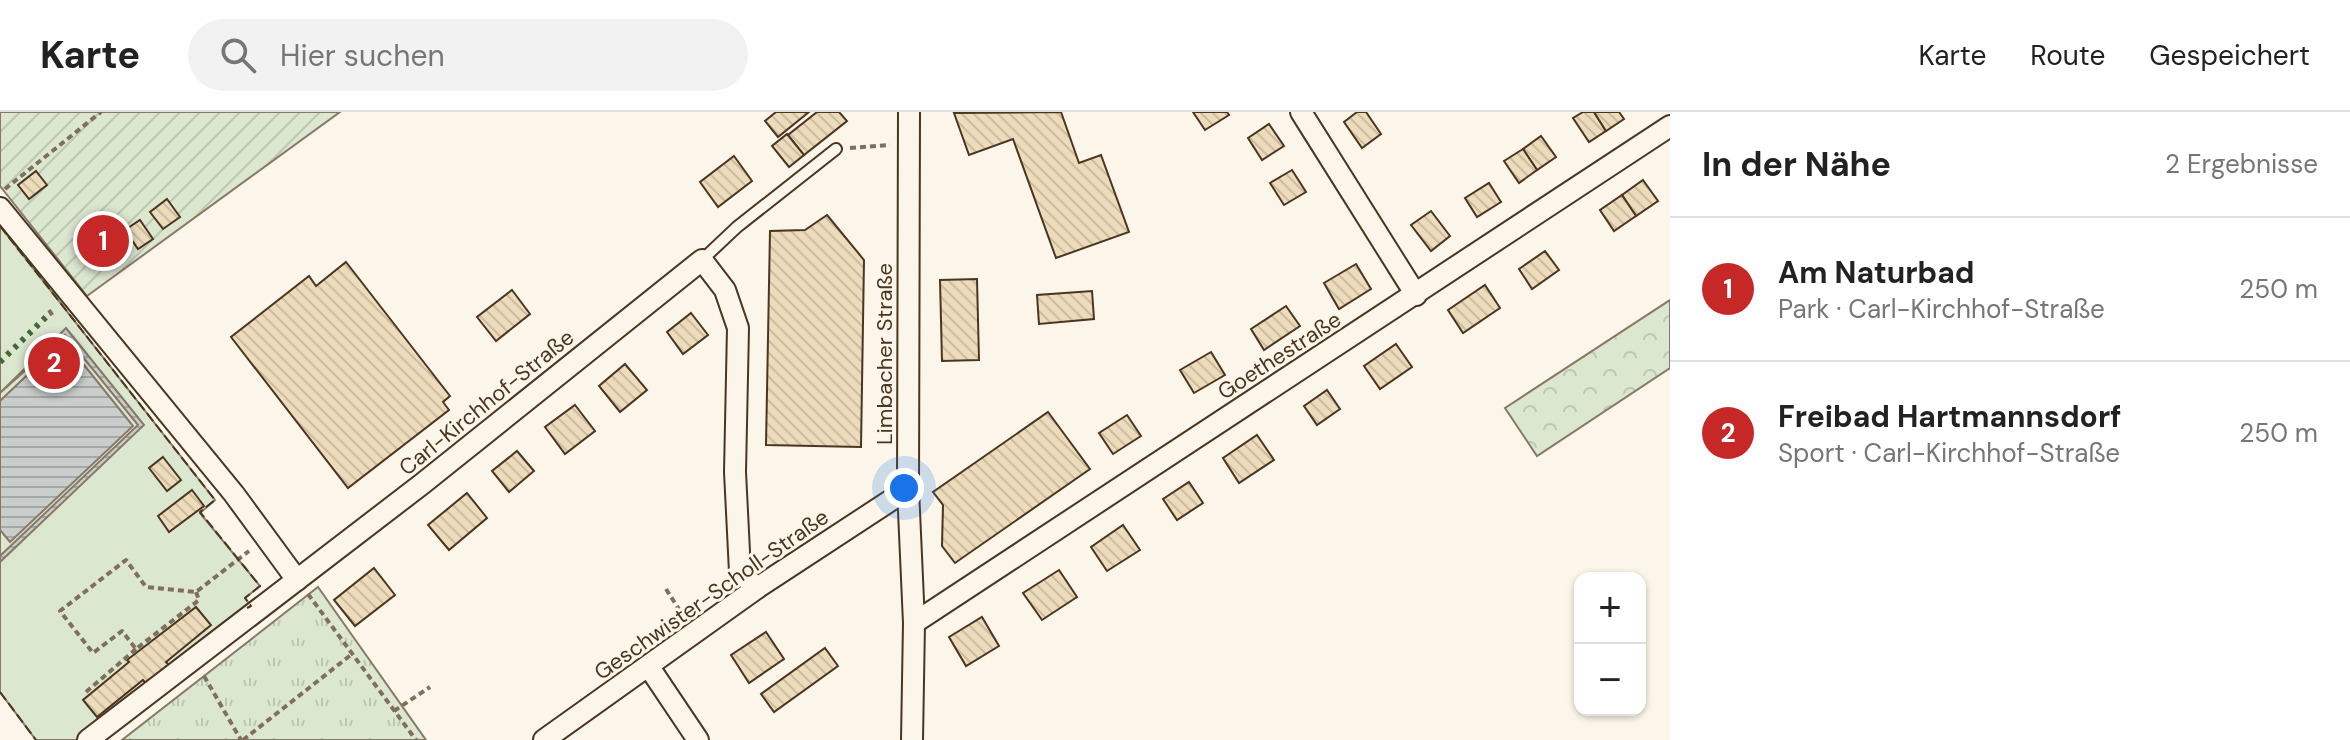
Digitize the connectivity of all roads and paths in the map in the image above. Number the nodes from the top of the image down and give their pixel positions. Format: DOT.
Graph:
graph roads {
  1 [pos="101,112"];
  2 [pos="909,112"];
  3 [pos="1301,112"];
  4 [pos="1670,126"];
  5 [pos="891,134"];
  6 [pos="836,149"];
  7 [pos="0,193"];
  8 [pos="0,208"];
  9 [pos="702,260"];
  10 [pos="1416,295"];
  11 [pos="49,310"];
  12 [pos="54,318"];
  13 [pos="908,489"];
  14 [pos="267,538"];
  15 [pos="297,580"];
  16 [pos="757,588"];
  17 [pos="666,589"];
  18 [pos="196,592"];
  19 [pos="914,623"];
  20 [pos="694,633"];
  21 [pos="136,649"];
  22 [pos="352,654"];
  23 [pos="194,659"];
  24 [pos="649,667"];
  25 [pos="430,687"];
  26 [pos="86,692"];
  27 [pos="394,711"];
  28 [pos="88,740"];
  29 [pos="242,740"];
  30 [pos="416,740"];
  31 [pos="544,740"];
  32 [pos="698,740"];
  33 [pos="912,740"];
  1 -- 7 [label="path"];
  2 -- 13 [label="street, Limbacher Straße"];
  3 -- 10 [label="street"];
  4 -- 10 [label="street, Goethestraße"];
  5 -- 6 [label="path"];
  6 -- 9 [label="lane, Carl-Kirchhof-Straße"];
  8 -- 14 [label="street"];
  9 -- 15 [label="street, Carl-Kirchhof-Straße"];
  9 -- 16 [label="street"];
  10 -- 19 [label="street, Goethestraße"];
  11 -- 12 [label="path"];
  13 -- 16 [label="street, Geschwister-Scholl-Straße"];
  13 -- 19 [label="street, Limbacher Straße"];
  14 -- 15 [label="street"];
  14 -- 18 [label="path"];
  15 -- 22 [label="path"];
  15 -- 23 [label="street, Carl-Kirchhof-Straße"];
  16 -- 20 [label="street, Geschwister-Scholl-Straße"];
  17 -- 20 [label="path"];
  18 -- 21 [label="path"];
  18 -- 21 [label="path"];
  19 -- 33 [label="street, Limbacher Straße"];
  20 -- 24 [label="street, Geschwister-Scholl-Straße"];
  21 -- 26 [label="path"];
  22 -- 27 [label="path"];
  22 -- 29 [label="path"];
  23 -- 28 [label="street, Carl-Kirchhof-Straße"];
  23 -- 29 [label="path"];
  24 -- 31 [label="street, Geschwister-Scholl-Straße"];
  24 -- 32 [label="street"];
  25 -- 27 [label="path"];
  27 -- 30 [label="path"];
}
